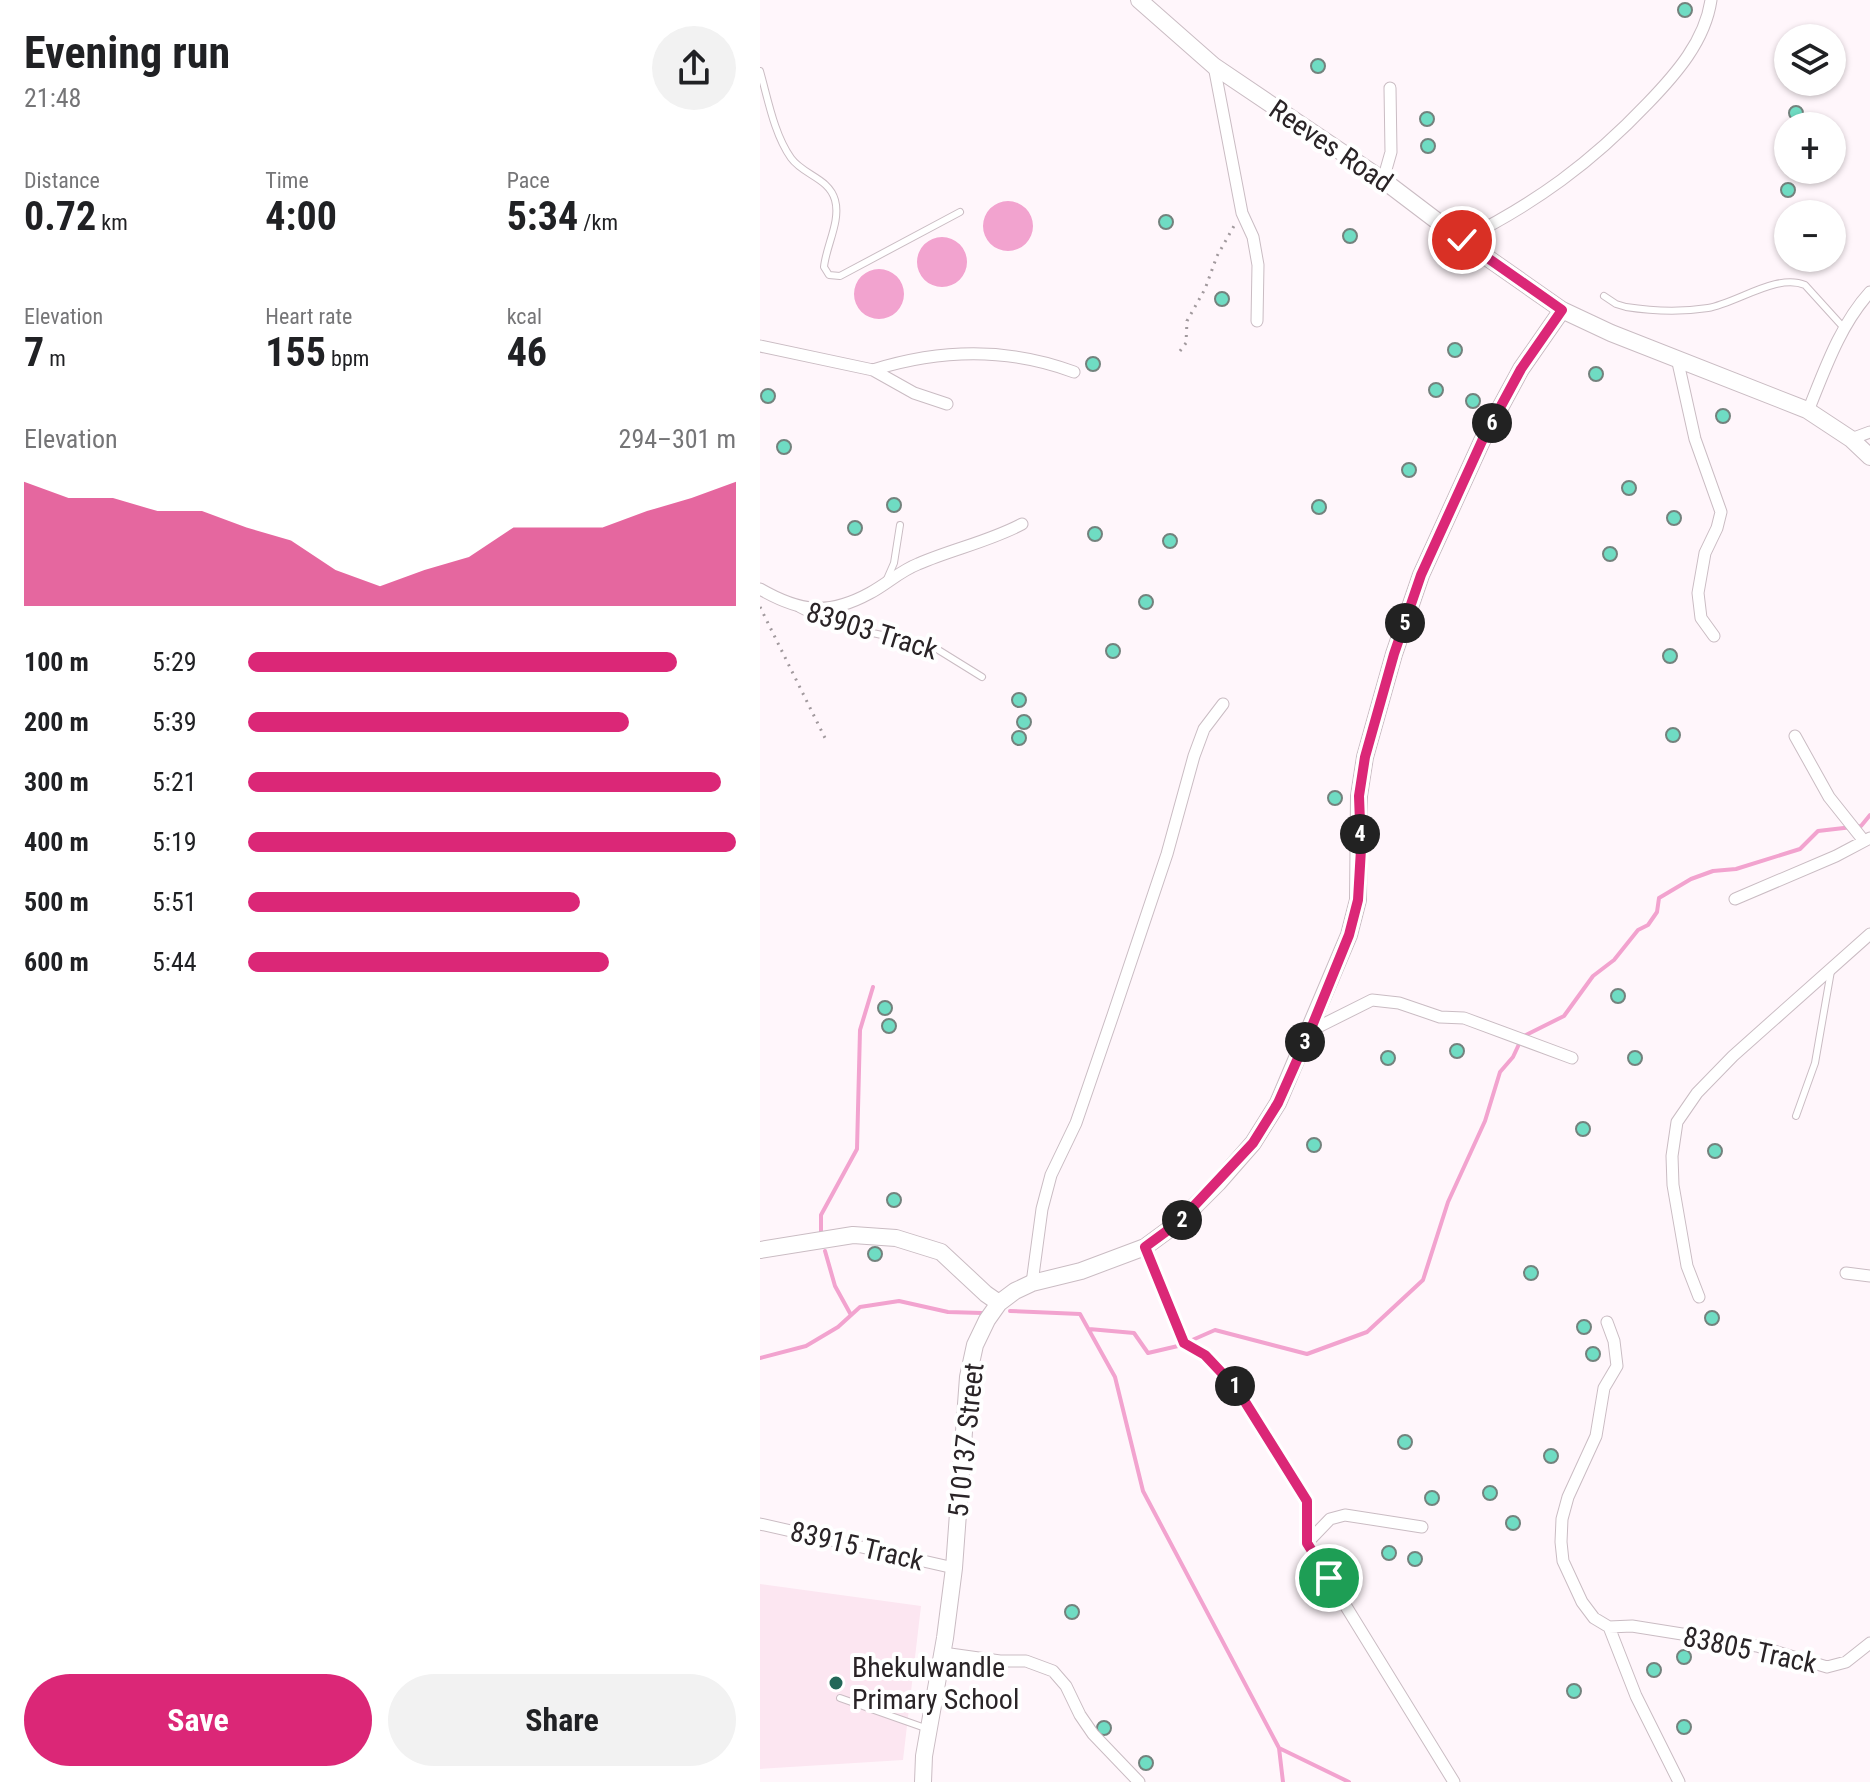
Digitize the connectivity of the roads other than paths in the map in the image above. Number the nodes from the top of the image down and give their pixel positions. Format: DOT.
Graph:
graph roads {
  1 [pos="1139,0"];
  2 [pos="1711,0"];
  3 [pos="1214,66"];
  4 [pos="760,71"];
  5 [pos="1390,88"];
  6 [pos="1383,180"];
  7 [pos="960,212"];
  8 [pos="1462,240"];
  9 [pos="1870,292"];
  10 [pos="1604,296"];
  11 [pos="1562,310"];
  12 [pos="1257,321"];
  13 [pos="1844,328"];
  14 [pos="760,346"];
  15 [pos="1677,358"];
  16 [pos="873,370"];
  17 [pos="1074,372"];
  18 [pos="947,404"];
  19 [pos="1808,411"];
  20 [pos="1870,432"];
  21 [pos="1851,439"];
  22 [pos="1870,457"];
  23 [pos="1022,524"];
  24 [pos="900,525"];
  25 [pos="882,585"];
  26 [pos="760,589"];
  27 [pos="796,608"];
  28 [pos="1714,636"];
  29 [pos="982,677"];
  30 [pos="1223,704"];
  31 [pos="1795,736"];
  32 [pos="1867,840"];
  33 [pos="1735,899"];
  34 [pos="1870,934"];
  35 [pos="1832,968"];
  36 [pos="1310,1031"];
  37 [pos="1572,1058"];
  38 [pos="1796,1116"];
  39 [pos="760,1250"];
  40 [pos="1846,1273"];
  41 [pos="1870,1276"];
  42 [pos="1032,1283"];
  43 [pos="1699,1297"];
  44 [pos="999,1303"];
  45 [pos="1607,1322"];
  46 [pos="760,1524"];
  47 [pos="1422,1527"];
  48 [pos="954,1568"];
  49 [pos="1609,1627"];
  50 [pos="1870,1643"];
  51 [pos="943,1653"];
  52 [pos="840,1698"];
  53 [pos="928,1729"];
  54 [pos="923,1782"];
  55 [pos="1139,1782"];
  56 [pos="1454,1782"];
  57 [pos="1679,1782"];
  1 -- 3 [label="street, Reeves Road"];
  2 -- 8 [label="street"];
  3 -- 6 [label="street, Reeves Road"];
  3 -- 12 [label="street"];
  4 -- 7 [label="lane"];
  5 -- 6 [label="street"];
  6 -- 8 [label="street, Reeves Road"];
  8 -- 11 [label="street, Reeves Road"];
  9 -- 13 [label="street"];
  10 -- 13 [label="lane"];
  11 -- 15 [label="street, Reeves Road"];
  11 -- 36 [label="street, 510137 Street"];
  13 -- 19 [label="street"];
  14 -- 16 [label="street"];
  15 -- 19 [label="street, Reeves Road"];
  15 -- 28 [label="street"];
  16 -- 17 [label="street"];
  16 -- 18 [label="street"];
  19 -- 21 [label="street, Reeves Road"];
  20 -- 21 [label="street"];
  21 -- 22 [label="street, Reeves Road"];
  23 -- 25 [label="street"];
  24 -- 25 [label="lane"];
  25 -- 27 [label="street"];
  26 -- 27 [label="street, 83903 Track"];
  27 -- 29 [label="lane, 83903 Track"];
  30 -- 42 [label="street"];
  31 -- 32 [label="street"];
  32 -- 33 [label="street"];
  34 -- 35 [label="street"];
  35 -- 38 [label="lane"];
  35 -- 43 [label="street"];
  36 -- 37 [label="street"];
  36 -- 42 [label="street, 510137 Street"];
  39 -- 44 [label="street"];
  40 -- 41 [label="street"];
  42 -- 44 [label="street, 510137 Street"];
  44 -- 48 [label="street, 510137 Street"];
  45 -- 49 [label="street"];
  46 -- 48 [label="street, 83915 Track"];
  47 -- 56 [label="street"];
  48 -- 51 [label="street, 510137 Street"];
  49 -- 50 [label="street, 83805 Track"];
  49 -- 57 [label="street"];
  51 -- 53 [label="street, 510137 Street"];
  51 -- 55 [label="street"];
  52 -- 53 [label="lane"];
  53 -- 54 [label="street, 510137 Street"];
}
